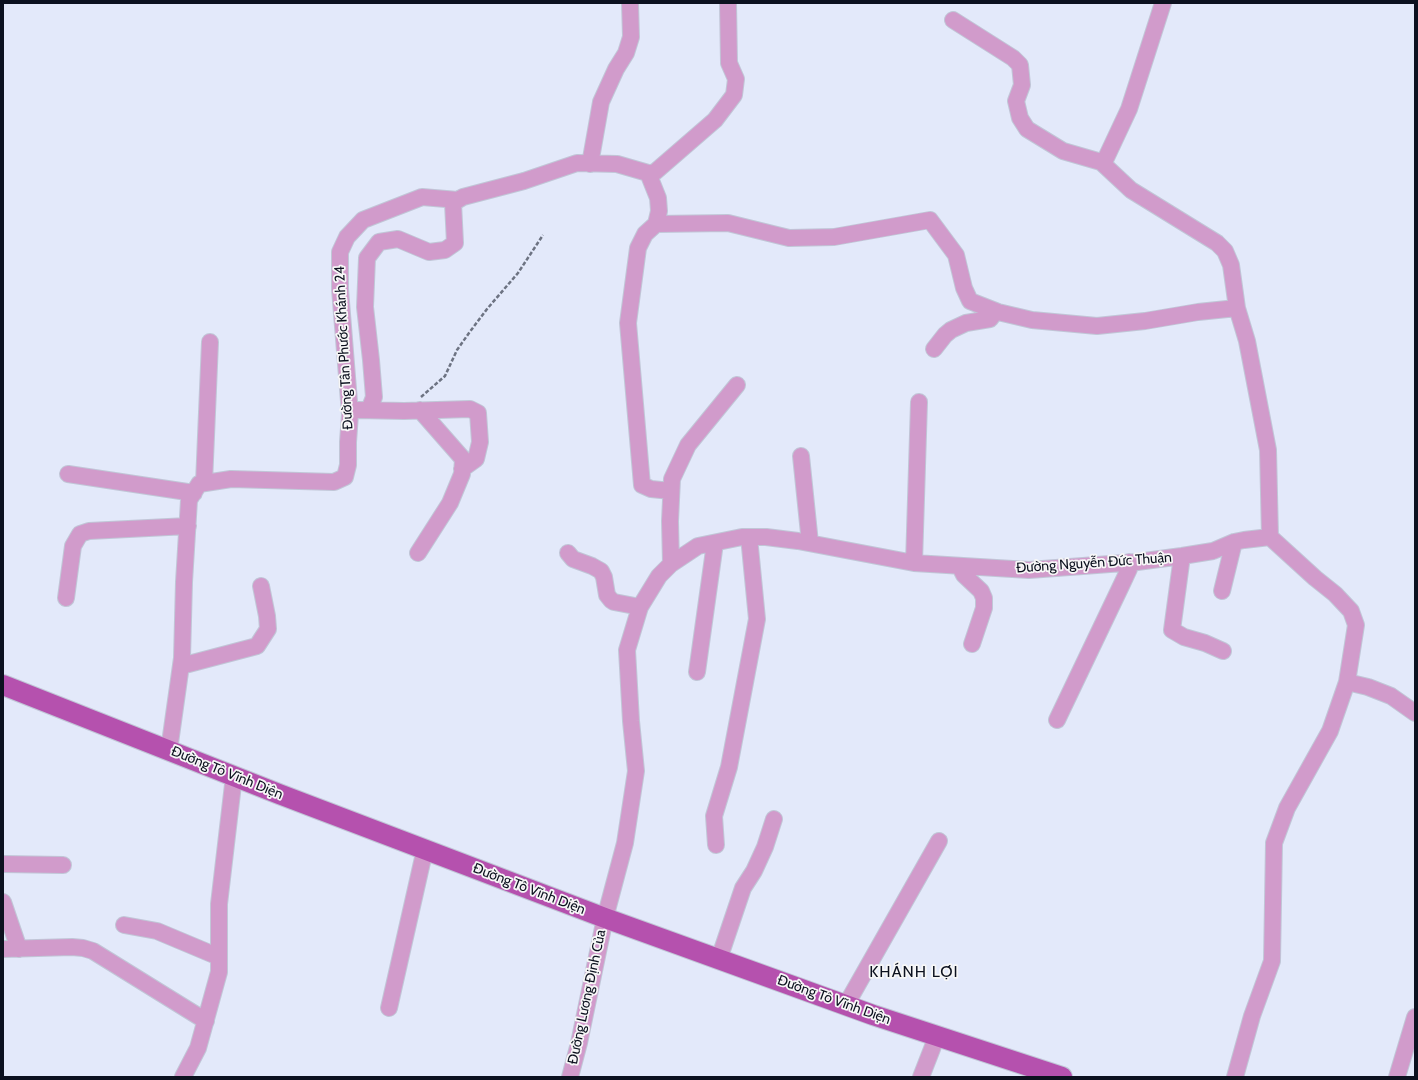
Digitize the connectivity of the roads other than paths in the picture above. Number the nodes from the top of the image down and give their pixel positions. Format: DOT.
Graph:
graph roads {
  1 [pos="630,3"];
  2 [pos="728,3"];
  3 [pos="1163,3"];
  4 [pos="953,20"];
  5 [pos="1101,162"];
  6 [pos="590,164"];
  7 [pos="648,173"];
  8 [pos="458,200"];
  9 [pos="656,224"];
  10 [pos="1237,308"];
  11 [pos="996,311"];
  12 [pos="210,342"];
  13 [pos="934,349"];
  14 [pos="737,385"];
  15 [pos="919,402"];
  16 [pos="349,410"];
  17 [pos="369,410"];
  18 [pos="420,410"];
  19 [pos="801,456"];
  20 [pos="462,469"];
  21 [pos="68,474"];
  22 [pos="199,488"];
  23 [pos="671,491"];
  24 [pos="188,526"];
  25 [pos="749,537"];
  26 [pos="1270,537"];
  27 [pos="1234,542"];
  28 [pos="715,543"];
  29 [pos="810,544"];
  30 [pos="418,553"];
  31 [pos="568,553"];
  32 [pos="1182,556"];
  33 [pos="1129,562"];
  34 [pos="914,563"];
  35 [pos="672,564"];
  36 [pos="960,567"];
  37 [pos="260,586"];
  38 [pos="1222,591"];
  39 [pos="66,598"];
  40 [pos="640,607"];
  41 [pos="972,644"];
  42 [pos="1223,651"];
  43 [pos="181,666"];
  44 [pos="697,672"];
  45 [pos="1347,682"];
  46 [pos="3,685"];
  47 [pos="1415,713"];
  48 [pos="1057,720"];
  49 [pos="169,750"];
  50 [pos="234,776"];
  51 [pos="774,818"];
  52 [pos="938,841"];
  53 [pos="716,845"];
  54 [pos="425,849"];
  55 [pos="3,864"];
  56 [pos="63,865"];
  57 [pos="3,902"];
  58 [pos="604,918"];
  59 [pos="124,925"];
  60 [pos="3,949"];
  61 [pos="19,949"];
  62 [pos="219,957"];
  63 [pos="719,959"];
  64 [pos="846,1006"];
  65 [pos="389,1008"];
  66 [pos="1415,1017"];
  67 [pos="206,1021"];
  68 [pos="937,1036"];
  69 [pos="183,1077"];
  70 [pos="570,1077"];
  71 [pos="921,1077"];
  72 [pos="1062,1077"];
  73 [pos="1235,1077"];
  74 [pos="1396,1077"];
  1 -- 6 [label="street"];
  2 -- 7 [label="street"];
  3 -- 5 [label="street"];
  4 -- 5 [label="street"];
  5 -- 10 [label="street"];
  6 -- 7 [label="street"];
  6 -- 8 [label="street"];
  7 -- 9 [label="street"];
  8 -- 16 [label="street, Đường Tân Phước Khánh 24"];
  8 -- 17 [label="street"];
  9 -- 11 [label="street"];
  9 -- 23 [label="street"];
  10 -- 11 [label="street"];
  10 -- 26 [label="street"];
  11 -- 13 [label="street"];
  12 -- 22 [label="street"];
  14 -- 23 [label="street"];
  15 -- 34 [label="street"];
  16 -- 17 [label="street"];
  16 -- 22 [label="street, Đường Tân Phước Khánh 24"];
  17 -- 18 [label="street"];
  18 -- 20 [label="street"];
  18 -- 20 [label="street"];
  19 -- 29 [label="street"];
  20 -- 30 [label="street"];
  21 -- 22 [label="street"];
  22 -- 24 [label="street"];
  23 -- 35 [label="street"];
  24 -- 39 [label="street"];
  24 -- 43 [label="street"];
  25 -- 28 [label="street, Đường Nguyễn Đức Thuận"];
  25 -- 29 [label="street, Đường Nguyễn Đức Thuận"];
  25 -- 53 [label="street"];
  26 -- 27 [label="street, Đường Nguyễn Đức Thuận"];
  26 -- 45 [label="street"];
  27 -- 32 [label="street, Đường Nguyễn Đức Thuận"];
  27 -- 38 [label="street"];
  28 -- 35 [label="street, Đường Nguyễn Đức Thuận"];
  28 -- 44 [label="street"];
  29 -- 34 [label="street, Đường Nguyễn Đức Thuận"];
  31 -- 40 [label="street"];
  32 -- 33 [label="street, Đường Nguyễn Đức Thuận"];
  32 -- 42 [label="street"];
  33 -- 36 [label="street, Đường Nguyễn Đức Thuận"];
  33 -- 48 [label="street"];
  34 -- 36 [label="street, Đường Nguyễn Đức Thuận"];
  35 -- 40 [label="street, Đường Nguyễn Đức Thuận"];
  36 -- 41 [label="street"];
  37 -- 43 [label="street"];
  40 -- 58 [label="street, Đường Nguyễn Đức Thuận"];
  43 -- 49 [label="street"];
  45 -- 47 [label="street"];
  45 -- 73 [label="street"];
  46 -- 49 [label="main road, Đường Tô Vĩnh Diện"];
  49 -- 50 [label="main road, Đường Tô Vĩnh Diện"];
  50 -- 54 [label="main road, Đường Tô Vĩnh Diện"];
  50 -- 62 [label="street"];
  51 -- 63 [label="street"];
  52 -- 64 [label="street"];
  54 -- 58 [label="main road, Đường Tô Vĩnh Diện"];
  54 -- 65 [label="street"];
  55 -- 56 [label="street"];
  57 -- 61 [label="street"];
  58 -- 63 [label="main road, Đường Tô Vĩnh Diện"];
  58 -- 70 [label="street, Đường Lương Định Của"];
  59 -- 62 [label="street"];
  60 -- 61 [label="street"];
  61 -- 67 [label="street"];
  62 -- 67 [label="street"];
  63 -- 64 [label="main road, Đường Tô Vĩnh Diện"];
  64 -- 68 [label="main road, Đường Tô Vĩnh Diện"];
  66 -- 74 [label="street"];
  67 -- 69 [label="street"];
  68 -- 71 [label="street"];
  68 -- 72 [label="main road, Đường Tô Vĩnh Diện"];
}
